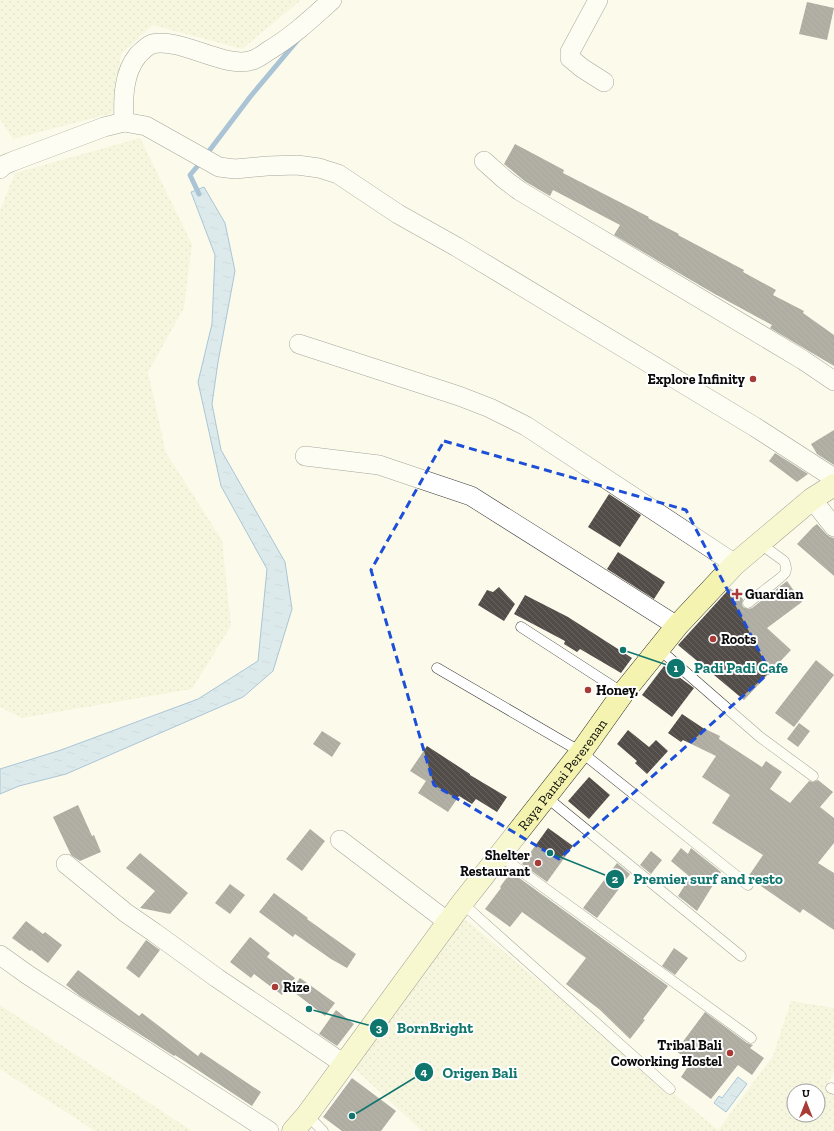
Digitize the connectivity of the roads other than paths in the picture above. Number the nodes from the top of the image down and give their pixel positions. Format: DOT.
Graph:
graph roads {
  1 [pos="332,0"];
  2 [pos="598,0"];
  3 [pos="604,82"];
  4 [pos="124,122"];
  5 [pos="484,160"];
  6 [pos="0,169"];
  7 [pos="299,344"];
  8 [pos="834,381"];
  9 [pos="305,456"];
  10 [pos="834,478"];
  11 [pos="834,485"];
  12 [pos="812,499"];
  13 [pos="834,527"];
  14 [pos="759,543"];
  15 [pos="735,564"];
  16 [pos="748,603"];
  17 [pos="677,626"];
  18 [pos="521,627"];
  19 [pos="659,649"];
  20 [pos="437,668"];
  21 [pos="623,693"];
  22 [pos="581,752"];
  23 [pos="813,776"];
  24 [pos="545,796"];
  25 [pos="340,840"];
  26 [pos="499,855"];
  27 [pos="66,864"];
  28 [pos="748,885"];
  29 [pos="462,903"];
  30 [pos="448,922"];
  31 [pos="0,955"];
  32 [pos="741,956"];
  33 [pos="751,1038"];
  34 [pos="344,1064"];
  35 [pos="670,1089"];
  36 [pos="300,1123"];
  37 [pos="269,1131"];
  38 [pos="323,1131"];
  1 -- 4 [label="street"];
  2 -- 3 [label="street"];
  4 -- 6 [label="street"];
  4 -- 10 [label="street"];
  5 -- 8 [label="street"];
  7 -- 15 [label="street"];
  9 -- 17 [label="street"];
  11 -- 12 [label="street, Raya Pantai Pererenan"];
  12 -- 13 [label="street"];
  12 -- 14 [label="street, Raya Pantai Pererenan"];
  14 -- 15 [label="street, Raya Pantai Pererenan"];
  14 -- 16 [label="lane"];
  15 -- 17 [label="street, Raya Pantai Pererenan"];
  17 -- 19 [label="street, Raya Pantai Pererenan"];
  18 -- 21 [label="lane"];
  19 -- 21 [label="street, Raya Pantai Pererenan"];
  19 -- 23 [label="lane"];
  20 -- 22 [label="lane"];
  21 -- 22 [label="street, Raya Pantai Pererenan"];
  22 -- 24 [label="street, Raya Pantai Pererenan"];
  22 -- 28 [label="lane"];
  24 -- 26 [label="street, Raya Pantai Pererenan"];
  24 -- 32 [label="lane"];
  25 -- 30 [label="street"];
  26 -- 29 [label="street, Raya Pantai Pererenan"];
  26 -- 33 [label="lane"];
  27 -- 34 [label="street"];
  29 -- 30 [label="street, Raya Pantai Pererenan"];
  29 -- 35 [label="lane"];
  30 -- 34 [label="street, Raya Pantai Pererenan"];
  31 -- 37 [label="street"];
  34 -- 36 [label="street, Raya Pantai Pererenan"];
  36 -- 38 [label="lane"];
}
